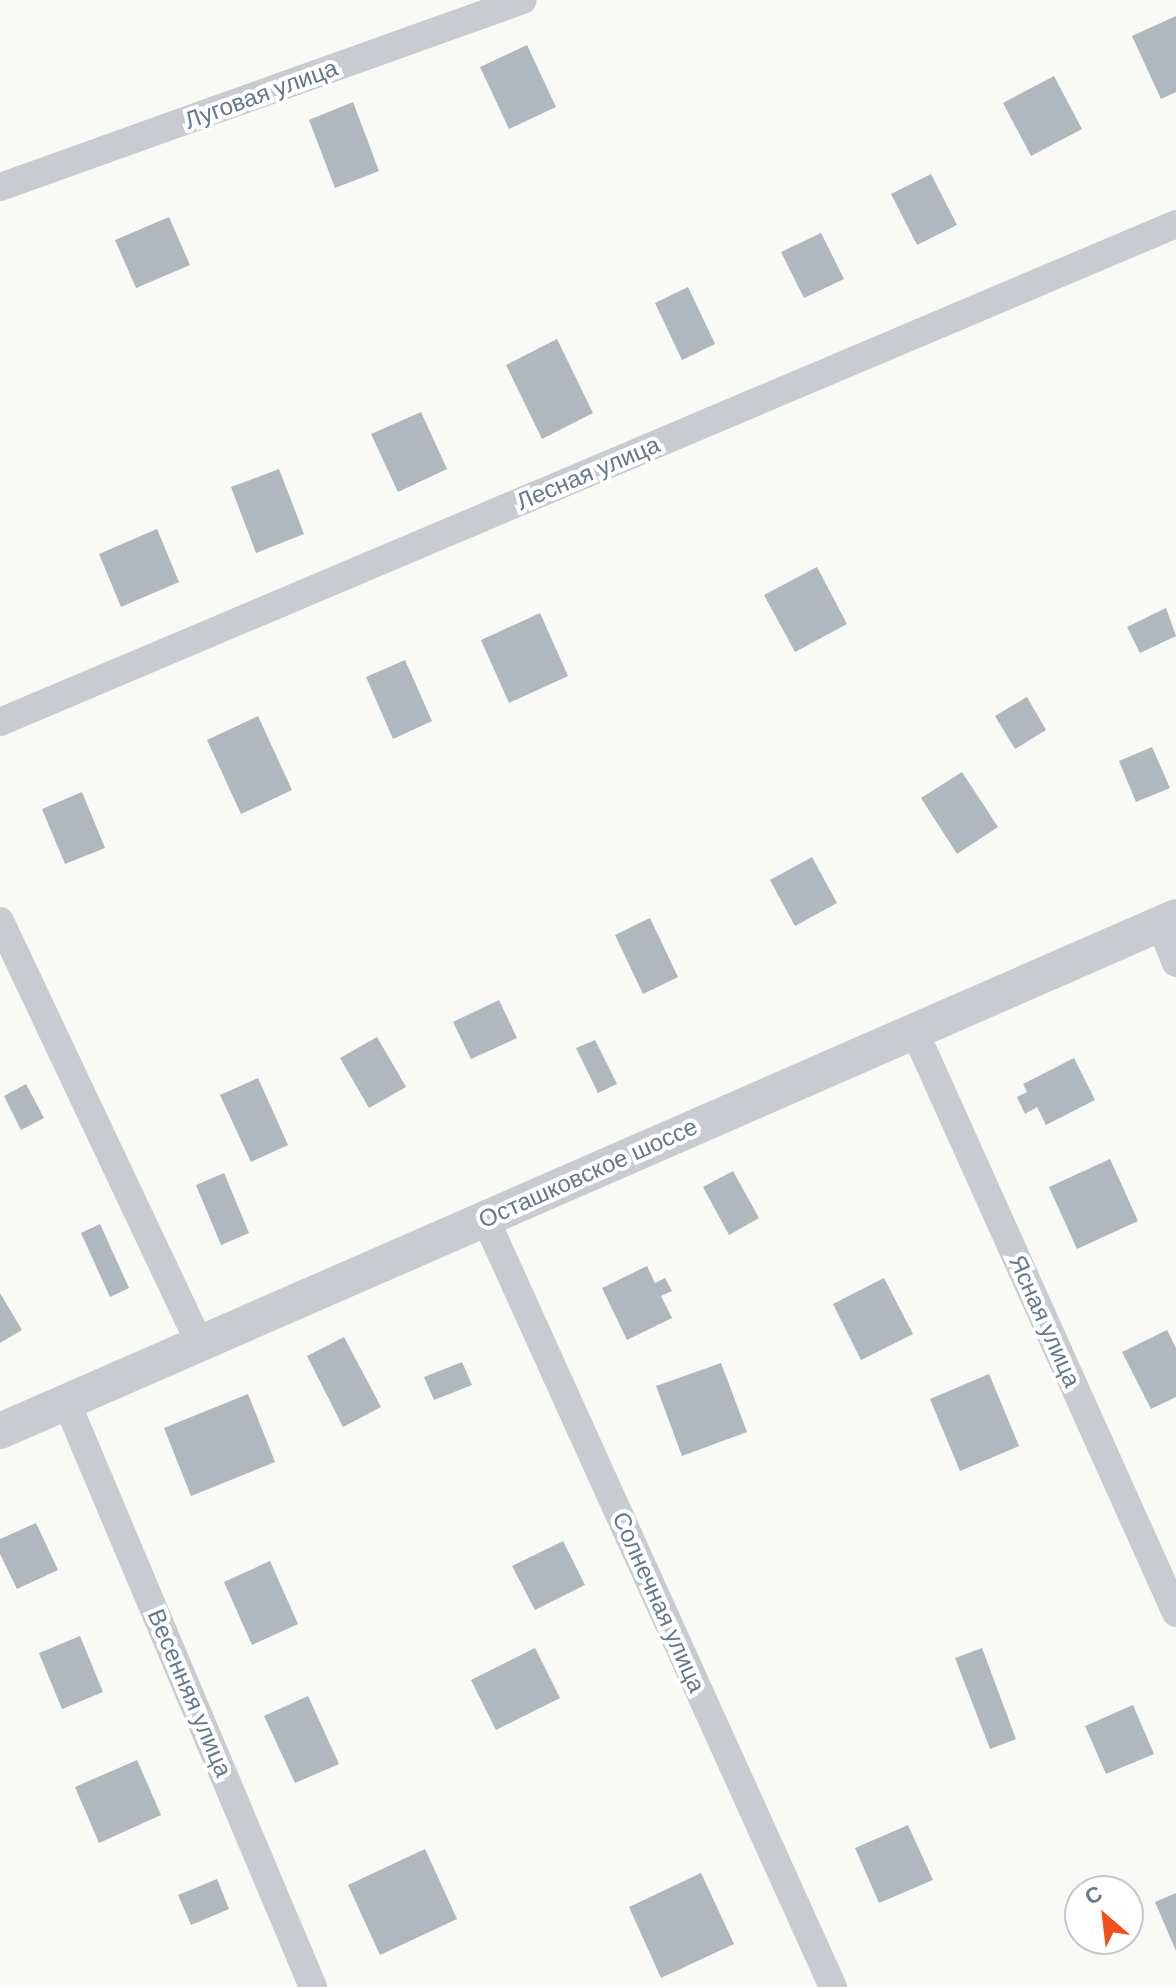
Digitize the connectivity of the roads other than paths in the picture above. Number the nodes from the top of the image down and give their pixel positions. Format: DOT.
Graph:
graph roads {
  1 [pos="523,0"];
  2 [pos="0,187"];
  3 [pos="1176,224"];
  4 [pos="0,722"];
  5 [pos="1168,920"];
  6 [pos="0,921"];
  7 [pos="1176,963"];
  8 [pos="914,1030"];
  9 [pos="485,1218"];
  10 [pos="200,1345"];
  11 [pos="66,1401"];
  12 [pos="0,1431"];
  13 [pos="1176,1613"];
  14 [pos="313,1987"];
  15 [pos="833,1987"];
  1 -- 2 [label="street, Луговая улица"];
  3 -- 4 [label="street, Лесная улица"];
  5 -- 7 [label="street"];
  5 -- 8 [label="street, Осташковское шоссе"];
  6 -- 10 [label="street"];
  8 -- 9 [label="street, Осташковское шоссе"];
  8 -- 13 [label="street, Ясная улица"];
  9 -- 10 [label="street, Осташковское шоссе"];
  9 -- 15 [label="street, Солнечная улица"];
  10 -- 11 [label="street, Осташковское шоссе"];
  11 -- 12 [label="street, Осташковское шоссе"];
  11 -- 14 [label="street, Весенняя улица"];
}
